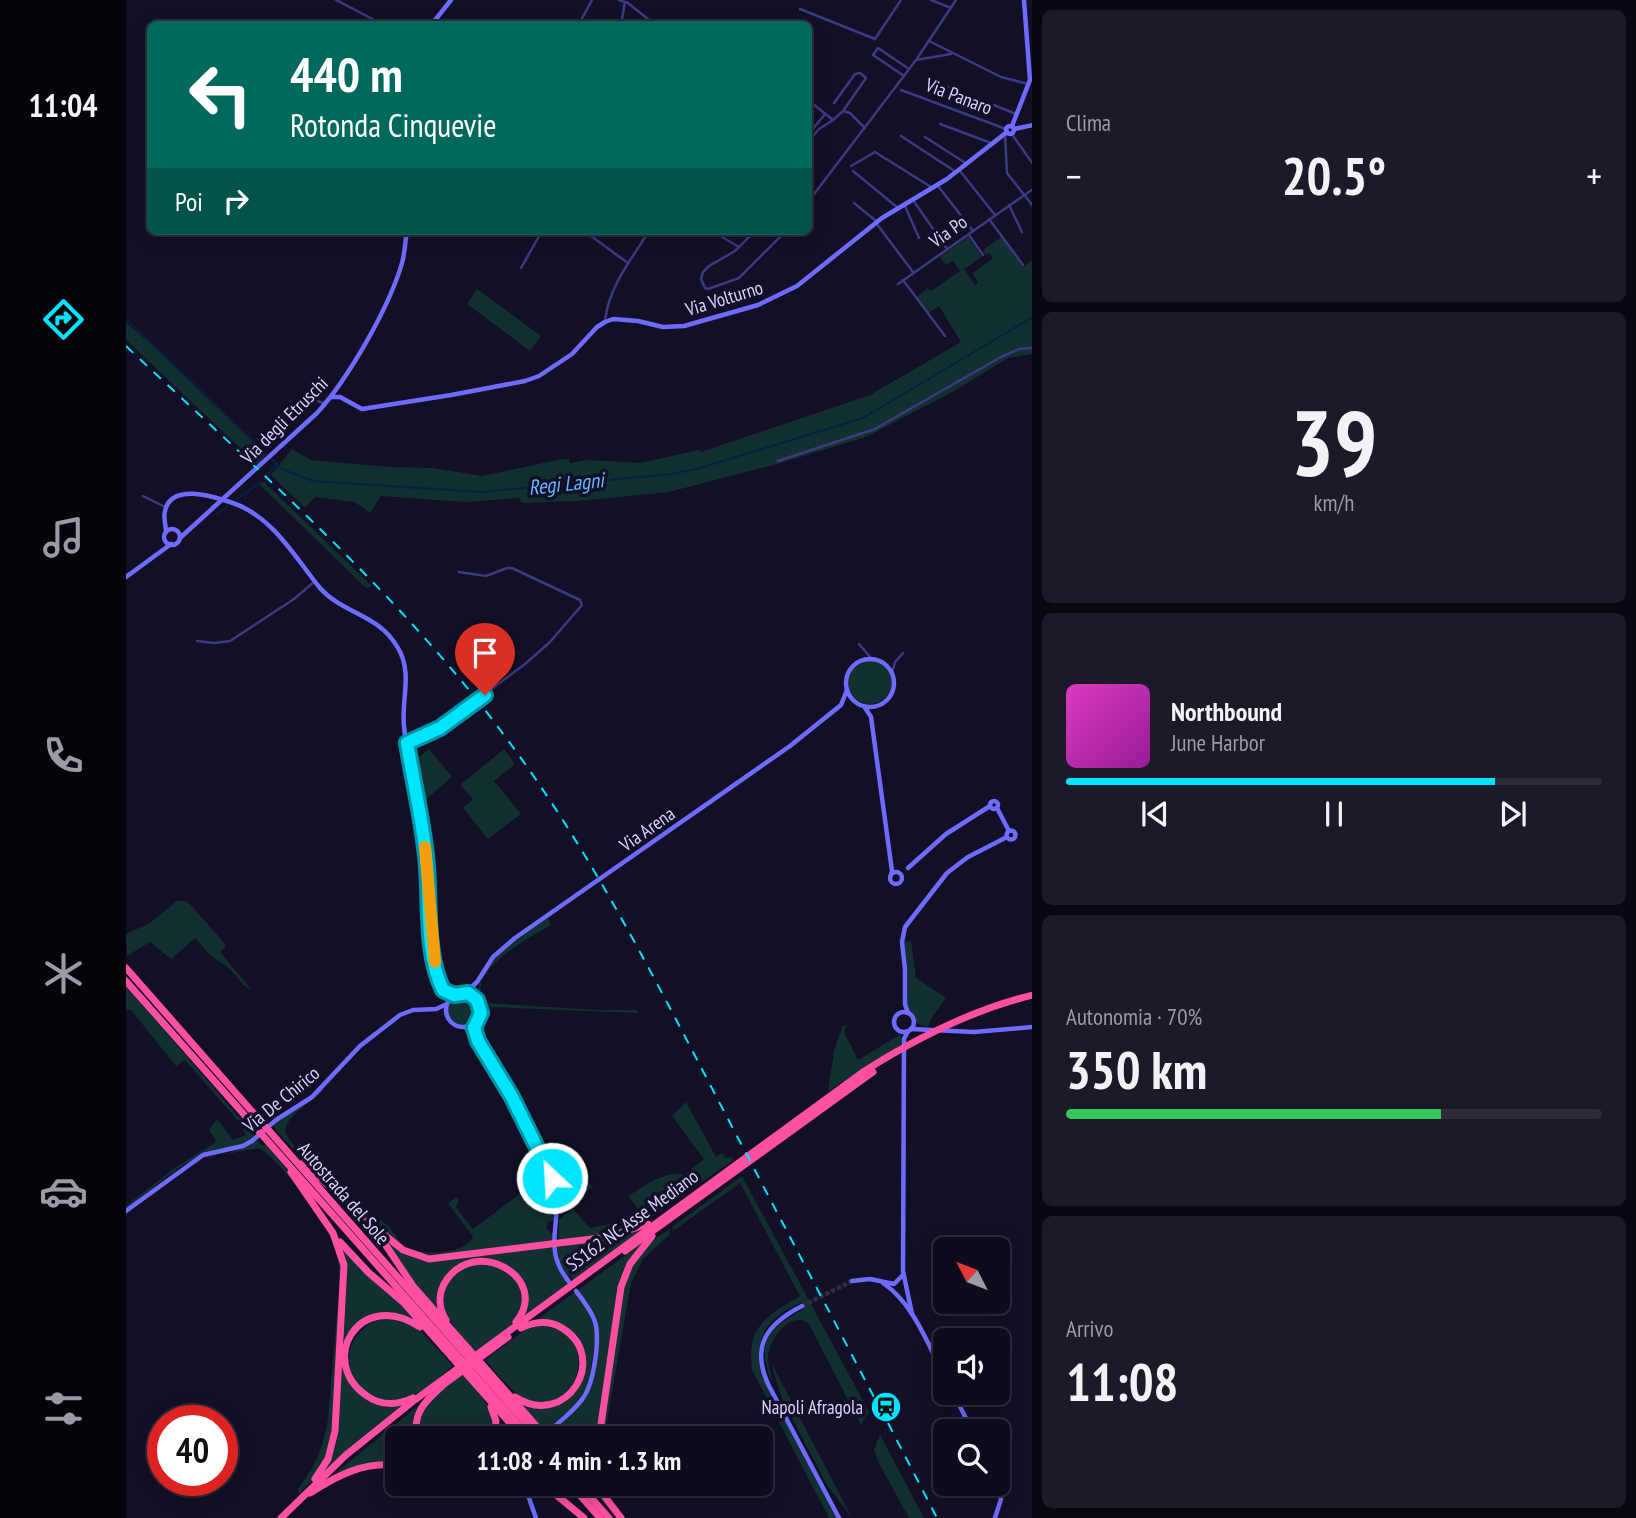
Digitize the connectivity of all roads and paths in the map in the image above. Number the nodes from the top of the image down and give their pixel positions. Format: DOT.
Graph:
graph roads {
  1 [pos="336,0"];
  2 [pos="451,0"];
  3 [pos="592,0"];
  4 [pos="619,0"];
  5 [pos="901,0"];
  6 [pos="931,0"];
  7 [pos="956,0"];
  8 [pos="1024,0"];
  9 [pos="625,2"];
  10 [pos="631,2"];
  11 [pos="951,8"];
  12 [pos="800,9"];
  13 [pos="376,21"];
  14 [pos="434,21"];
  15 [pos="581,21"];
  16 [pos="622,21"];
  17 [pos="651,21"];
  18 [pos="929,41"];
  19 [pos="953,54"];
  20 [pos="916,60"];
  21 [pos="909,69"];
  22 [pos="904,76"];
  23 [pos="1029,84"];
  24 [pos="949,87"];
  25 [pos="901,90"];
  26 [pos="812,103"];
  27 [pos="834,103"];
  28 [pos="843,111"];
  29 [pos="825,114"];
  30 [pos="1016,114"];
  31 [pos="833,120"];
  32 [pos="940,124"];
  33 [pos="1032,125"];
  34 [pos="865,128"];
  35 [pos="813,129"];
  36 [pos="1009,130"];
  37 [pos="901,136"];
  38 [pos="812,137"];
  39 [pos="925,137"];
  40 [pos="991,143"];
  41 [pos="967,164"];
  42 [pos="1032,164"];
  43 [pos="851,166"];
  44 [pos="853,171"];
  45 [pos="958,171"];
  46 [pos="935,187"];
  47 [pos="1032,189"];
  48 [pos="812,194"];
  49 [pos="1023,195"];
  50 [pos="913,200"];
  51 [pos="854,203"];
  52 [pos="904,204"];
  53 [pos="1009,205"];
  54 [pos="1032,206"];
  55 [pos="898,208"];
  56 [pos="995,215"];
  57 [pos="989,219"];
  58 [pos="877,223"];
  59 [pos="973,231"];
  60 [pos="1022,232"];
  61 [pos="968,234"];
  62 [pos="406,235"];
  63 [pos="540,235"];
  64 [pos="590,235"];
  65 [pos="646,235"];
  66 [pos="751,235"];
  67 [pos="782,235"];
  68 [pos="722,237"];
  69 [pos="919,238"];
  70 [pos="738,247"];
  71 [pos="947,248"];
  72 [pos="983,255"];
  73 [pos="628,263"];
  74 [pos="1023,265"];
  75 [pos="521,268"];
  76 [pos="914,272"];
  77 [pos="903,280"];
  78 [pos="898,284"];
  79 [pos="605,322"];
  80 [pos="945,336"];
  81 [pos="1032,348"];
  82 [pos="337,394"];
  83 [pos="308,397"];
  84 [pos="325,404"];
  85 [pos="778,461"];
  86 [pos="143,496"];
  87 [pos="166,507"];
  88 [pos="165,523"];
  89 [pos="173,529"];
  90 [pos="166,532"];
  91 [pos="179,535"];
  92 [pos="169,543"];
  93 [pos="459,572"];
  94 [pos="126,577"];
  95 [pos="315,581"];
  96 [pos="197,641"];
  97 [pos="859,644"];
  98 [pos="903,653"];
  99 [pos="871,659"];
  100 [pos="892,673"];
  101 [pos="847,690"];
  102 [pos="856,703"];
  103 [pos="841,705"];
  104 [pos="864,706"];
  105 [pos="876,706"];
  106 [pos="871,717"];
  107 [pos="407,743"];
  108 [pos="891,859"];
  109 [pos="891,874"];
  110 [pos="900,875"];
  111 [pos="126,968"];
  112 [pos="126,981"];
  113 [pos="478,982"];
  114 [pos="443,990"];
  115 [pos="465,993"];
  116 [pos="454,995"];
  117 [pos="1032,997"];
  118 [pos="477,1000"];
  119 [pos="448,1003"];
  120 [pos="436,1009"];
  121 [pos="904,1013"];
  122 [pos="446,1014"];
  123 [pos="914,1021"];
  124 [pos="476,1022"];
  125 [pos="465,1027"];
  126 [pos="1032,1027"];
  127 [pos="920,1028"];
  128 [pos="909,1030"];
  129 [pos="899,1031"];
  130 [pos="478,1041"];
  131 [pos="904,1047"];
  132 [pos="844,1089"];
  133 [pos="269,1131"];
  134 [pos="268,1140"];
  135 [pos="126,1211"];
  136 [pos="362,1216"];
  137 [pos="659,1224"];
  138 [pos="333,1233"];
  139 [pos="903,1271"];
  140 [pos="852,1281"];
  141 [pos="569,1282"];
  142 [pos="883,1283"];
  143 [pos="576,1291"];
  144 [pos="802,1306"];
  145 [pos="912,1314"];
  146 [pos="521,1328"];
  147 [pos="454,1332"];
  148 [pos="506,1333"];
  149 [pos="433,1338"];
  150 [pos="484,1352"];
  151 [pos="933,1354"];
  152 [pos="439,1385"];
  153 [pos="502,1387"];
  154 [pos="488,1400"];
  155 [pos="416,1426"];
  156 [pos="495,1426"];
  157 [pos="512,1426"];
  158 [pos="519,1426"];
  159 [pos="529,1426"];
  160 [pos="538,1426"];
  161 [pos="557,1426"];
  162 [pos="601,1426"];
  163 [pos="385,1465"];
  164 [pos="308,1493"];
  165 [pos="528,1496"];
  166 [pos="558,1496"];
  167 [pos="565,1496"];
  168 [pos="581,1496"];
  169 [pos="590,1496"];
  170 [pos="605,1496"];
  171 [pos="608,1496"];
  172 [pos="1000,1496"];
  173 [pos="611,1503"];
  174 [pos="582,1516"];
  175 [pos="283,1518"];
  176 [pos="536,1518"];
  177 [pos="600,1518"];
  178 [pos="609,1518"];
  179 [pos="621,1518"];
  180 [pos="839,1518"];
  181 [pos="995,1518"];
  1 -- 13 [label="street"];
  2 -- 14 [label="street"];
  3 -- 15 [label="street"];
  4 -- 9 [label="street"];
  5 -- 12 [label="street"];
  6 -- 11 [label="street"];
  7 -- 11 [label="street"];
  8 -- 23 [label="street"];
  9 -- 10 [label="street"];
  9 -- 16 [label="street"];
  10 -- 17 [label="street"];
  11 -- 18 [label="street"];
  18 -- 19 [label="street"];
  18 -- 20 [label="street"];
  19 -- 20 [label="street"];
  19 -- 23 [label="street"];
  20 -- 21 [label="street"];
  21 -- 22 [label="street"];
  21 -- 22 [label="street"];
  22 -- 34 [label="street"];
  23 -- 30 [label="street"];
  24 -- 30 [label="street"];
  25 -- 36 [label="street, Via Panaro"];
  26 -- 29 [label="street"];
  27 -- 28 [label="street"];
  28 -- 31 [label="street"];
  28 -- 34 [label="street"];
  29 -- 31 [label="street"];
  29 -- 35 [label="street"];
  30 -- 36 [label="street"];
  31 -- 38 [label="street"];
  32 -- 40 [label="street"];
  33 -- 36 [label="street, Via Volturno"];
  34 -- 48 [label="street"];
  36 -- 40 [label="street, Via Volturno"];
  36 -- 42 [label="street"];
  36 -- 49 [label="street"];
  37 -- 45 [label="street"];
  39 -- 41 [label="street"];
  40 -- 41 [label="street, Via Volturno"];
  41 -- 45 [label="street, Via Volturno"];
  43 -- 46 [label="street"];
  44 -- 55 [label="street"];
  45 -- 46 [label="street, Via Volturno"];
  45 -- 56 [label="street"];
  46 -- 50 [label="street, Via Volturno"];
  46 -- 59 [label="street"];
  47 -- 49 [label="street, Via Po"];
  49 -- 53 [label="street, Via Po"];
  49 -- 54 [label="street"];
  50 -- 52 [label="street, Via Volturno"];
  50 -- 71 [label="street"];
  51 -- 58 [label="street"];
  52 -- 55 [label="street, Via Volturno"];
  52 -- 69 [label="street"];
  53 -- 56 [label="street, Via Po"];
  53 -- 60 [label="street"];
  55 -- 58 [label="street, Via Volturno"];
  56 -- 57 [label="street, Via Po"];
  57 -- 59 [label="street, Via Po"];
  57 -- 74 [label="street"];
  58 -- 76 [label="street"];
  58 -- 79 [label="street, Via Volturno"];
  59 -- 61 [label="street, Via Po"];
  61 -- 71 [label="street, Via Po"];
  61 -- 72 [label="street"];
  62 -- 82 [label="street, Via degli Etruschi"];
  63 -- 75 [label="street"];
  64 -- 73 [label="street"];
  65 -- 73 [label="street"];
  66 -- 70 [label="street"];
  67 -- 70 [label="street"];
  68 -- 70 [label="street"];
  71 -- 76 [label="street, Via Po"];
  73 -- 79 [label="street"];
  76 -- 77 [label="street, Via Po"];
  77 -- 78 [label="street, Via Po"];
  77 -- 80 [label="street"];
  79 -- 82 [label="street"];
  81 -- 85 [label="street"];
  82 -- 84 [label="street, Via degli Etruschi"];
  83 -- 84 [label="street"];
  84 -- 91 [label="street, Via degli Etruschi"];
  86 -- 87 [label="street"];
  87 -- 88 [label="street"];
  87 -- 95 [label="street"];
  88 -- 89 [label="street"];
  88 -- 90 [label="street"];
  89 -- 90 [label="street"];
  89 -- 91 [label="street"];
  90 -- 92 [label="street"];
  91 -- 92 [label="street"];
  92 -- 94 [label="street"];
  93 -- 107 [label="street"];
  95 -- 96 [label="street"];
  95 -- 107 [label="street"];
  97 -- 99 [label="street"];
  98 -- 100 [label="street"];
  99 -- 100 [label="street"];
  99 -- 101 [label="street"];
  100 -- 105 [label="street"];
  101 -- 102 [label="street"];
  101 -- 103 [label="street"];
  102 -- 103 [label="street"];
  102 -- 104 [label="street"];
  103 -- 113 [label="street, Via Arena"];
  104 -- 105 [label="street"];
  104 -- 106 [label="street"];
  105 -- 106 [label="street"];
  106 -- 108 [label="street"];
  107 -- 114 [label="street"];
  108 -- 109 [label="street"];
  108 -- 110 [label="street"];
  109 -- 110 [label="street"];
  109 -- 110 [label="street"];
  110 -- 121 [label="street"];
  111 -- 133 [label="highway, Autostrada del Sole"];
  112 -- 134 [label="highway, Autostrada del Sole"];
  113 -- 115 [label="street, Via Arena"];
  113 -- 118 [label="street"];
  114 -- 116 [label="street"];
  114 -- 119 [label="street"];
  115 -- 116 [label="street"];
  115 -- 118 [label="street"];
  116 -- 119 [label="street"];
  117 -- 131 [label="highway, SS162 NC Asse Mediano"];
  118 -- 124 [label="street"];
  119 -- 120 [label="street, Via De Chirico"];
  119 -- 122 [label="street"];
  120 -- 122 [label="street"];
  120 -- 135 [label="street, Via De Chirico"];
  121 -- 123 [label="street"];
  121 -- 129 [label="street"];
  122 -- 125 [label="street"];
  123 -- 127 [label="street"];
  123 -- 128 [label="street"];
  124 -- 125 [label="street"];
  124 -- 130 [label="street"];
  125 -- 130 [label="street"];
  126 -- 127 [label="street"];
  127 -- 128 [label="street"];
  128 -- 129 [label="street"];
  128 -- 131 [label="street"];
  129 -- 131 [label="street"];
  130 -- 141 [label="street"];
  131 -- 132 [label="highway, SS162 NC Asse Mediano"];
  131 -- 139 [label="street"];
  132 -- 137 [label="highway, SS162 NC Asse Mediano"];
  132 -- 137 [label="highway, SS162 NC Asse Mediano"];
  133 -- 136 [label="highway"];
  133 -- 159 [label="highway, Autostrada del Sole"];
  134 -- 138 [label="highway"];
  134 -- 158 [label="highway, Autostrada del Sole"];
  136 -- 137 [label="highway"];
  136 -- 147 [label="highway"];
  137 -- 146 [label="highway, SS162 NC Asse Mediano"];
  137 -- 148 [label="highway, SS162 NC Asse Mediano"];
  137 -- 162 [label="highway"];
  138 -- 149 [label="highway"];
  138 -- 164 [label="highway"];
  139 -- 142 [label="street"];
  139 -- 145 [label="street"];
  140 -- 142 [label="street"];
  142 -- 145 [label="street"];
  143 -- 161 [label="street"];
  144 -- 180 [label="street"];
  145 -- 151 [label="street"];
  146 -- 150 [label="highway, SS162 NC Asse Mediano"];
  146 -- 153 [label="highway"];
  147 -- 148 [label="highway"];
  147 -- 153 [label="highway"];
  148 -- 150 [label="highway, SS162 NC Asse Mediano"];
  149 -- 152 [label="highway"];
  149 -- 154 [label="highway"];
  150 -- 152 [label="highway, SS162 NC Asse Mediano"];
  152 -- 155 [label="highway"];
  152 -- 164 [label="highway, SS162 NC Asse Mediano"];
  153 -- 160 [label="highway"];
  154 -- 156 [label="highway"];
  154 -- 157 [label="highway"];
  163 -- 164 [label="highway"];
  164 -- 175 [label="highway, SS162 NC Asse Mediano"];
  165 -- 176 [label="street"];
  166 -- 174 [label="highway"];
  167 -- 174 [label="highway"];
  168 -- 177 [label="highway"];
  169 -- 178 [label="highway"];
  170 -- 173 [label="highway"];
  171 -- 173 [label="highway"];
  172 -- 181 [label="street"];
  173 -- 179 [label="highway"];
}
